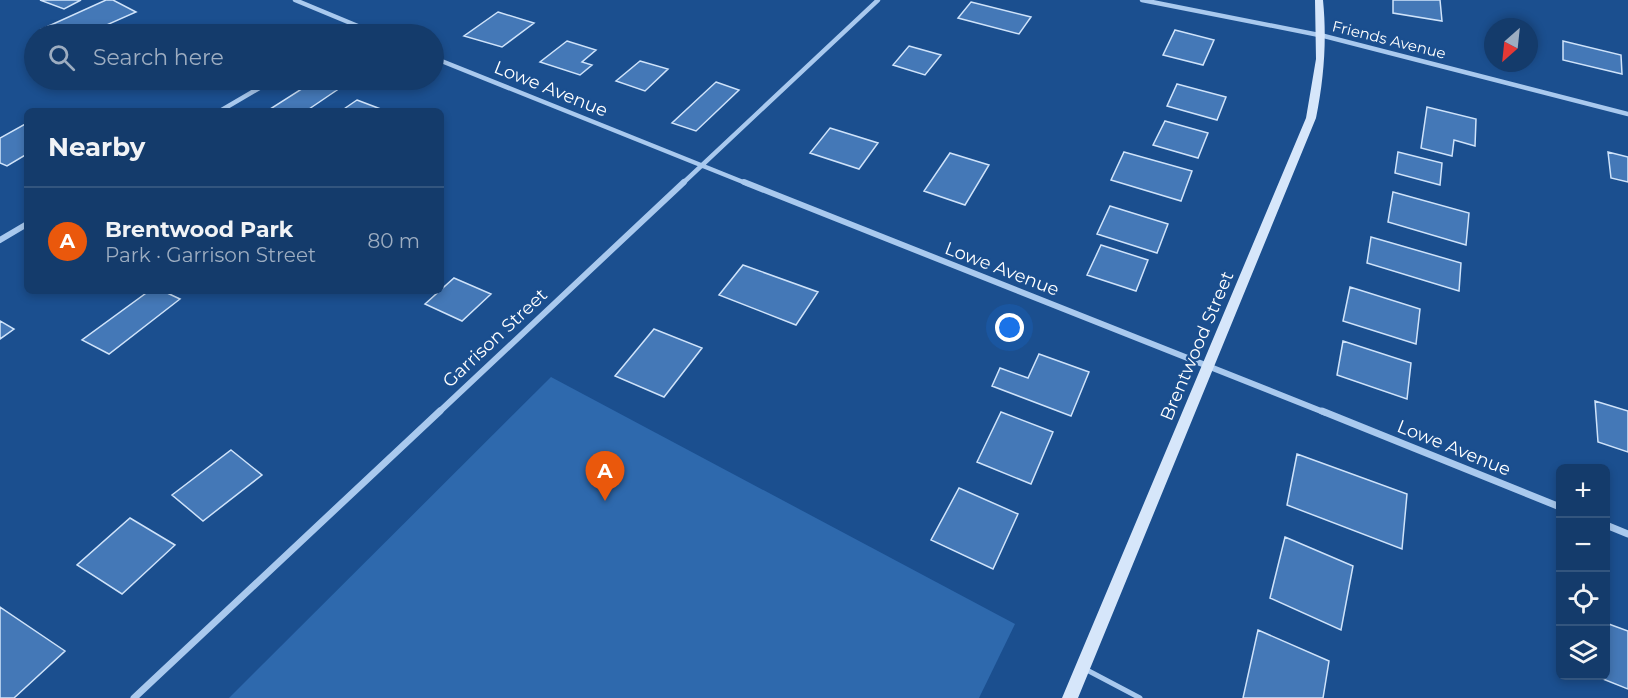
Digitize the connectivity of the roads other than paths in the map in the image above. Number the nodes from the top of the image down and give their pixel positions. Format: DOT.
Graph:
graph roads {
  1 [pos="295,0"];
  2 [pos="878,0"];
  3 [pos="1142,0"];
  4 [pos="1318,0"];
  5 [pos="352,24"];
  6 [pos="1324,36"];
  7 [pos="444,62"];
  8 [pos="256,90"];
  9 [pos="225,108"];
  10 [pos="1628,114"];
  11 [pos="700,166"];
  12 [pos="24,226"];
  13 [pos="0,240"];
  14 [pos="1209,364"];
  15 [pos="1556,505"];
  16 [pos="1610,527"];
  17 [pos="1628,534"];
  18 [pos="1083,668"];
  19 [pos="134,698"];
  20 [pos="1070,698"];
  21 [pos="1140,698"];
  1 -- 5 [label="street"];
  2 -- 11 [label="street, Garrison Street"];
  3 -- 6 [label="street, Friends Avenue"];
  4 -- 6 [label="main road, Brentwood Street"];
  6 -- 10 [label="street, Friends Avenue"];
  6 -- 14 [label="main road, Brentwood Street"];
  7 -- 11 [label="street, Lowe Avenue"];
  8 -- 9 [label="street"];
  11 -- 14 [label="street, Lowe Avenue"];
  11 -- 19 [label="street, Garrison Street"];
  12 -- 13 [label="street"];
  14 -- 15 [label="street, Lowe Avenue"];
  14 -- 18 [label="main road, Brentwood Street"];
  16 -- 17 [label="street"];
  18 -- 20 [label="main road, Brentwood Street"];
  18 -- 21 [label="lane"];
}
